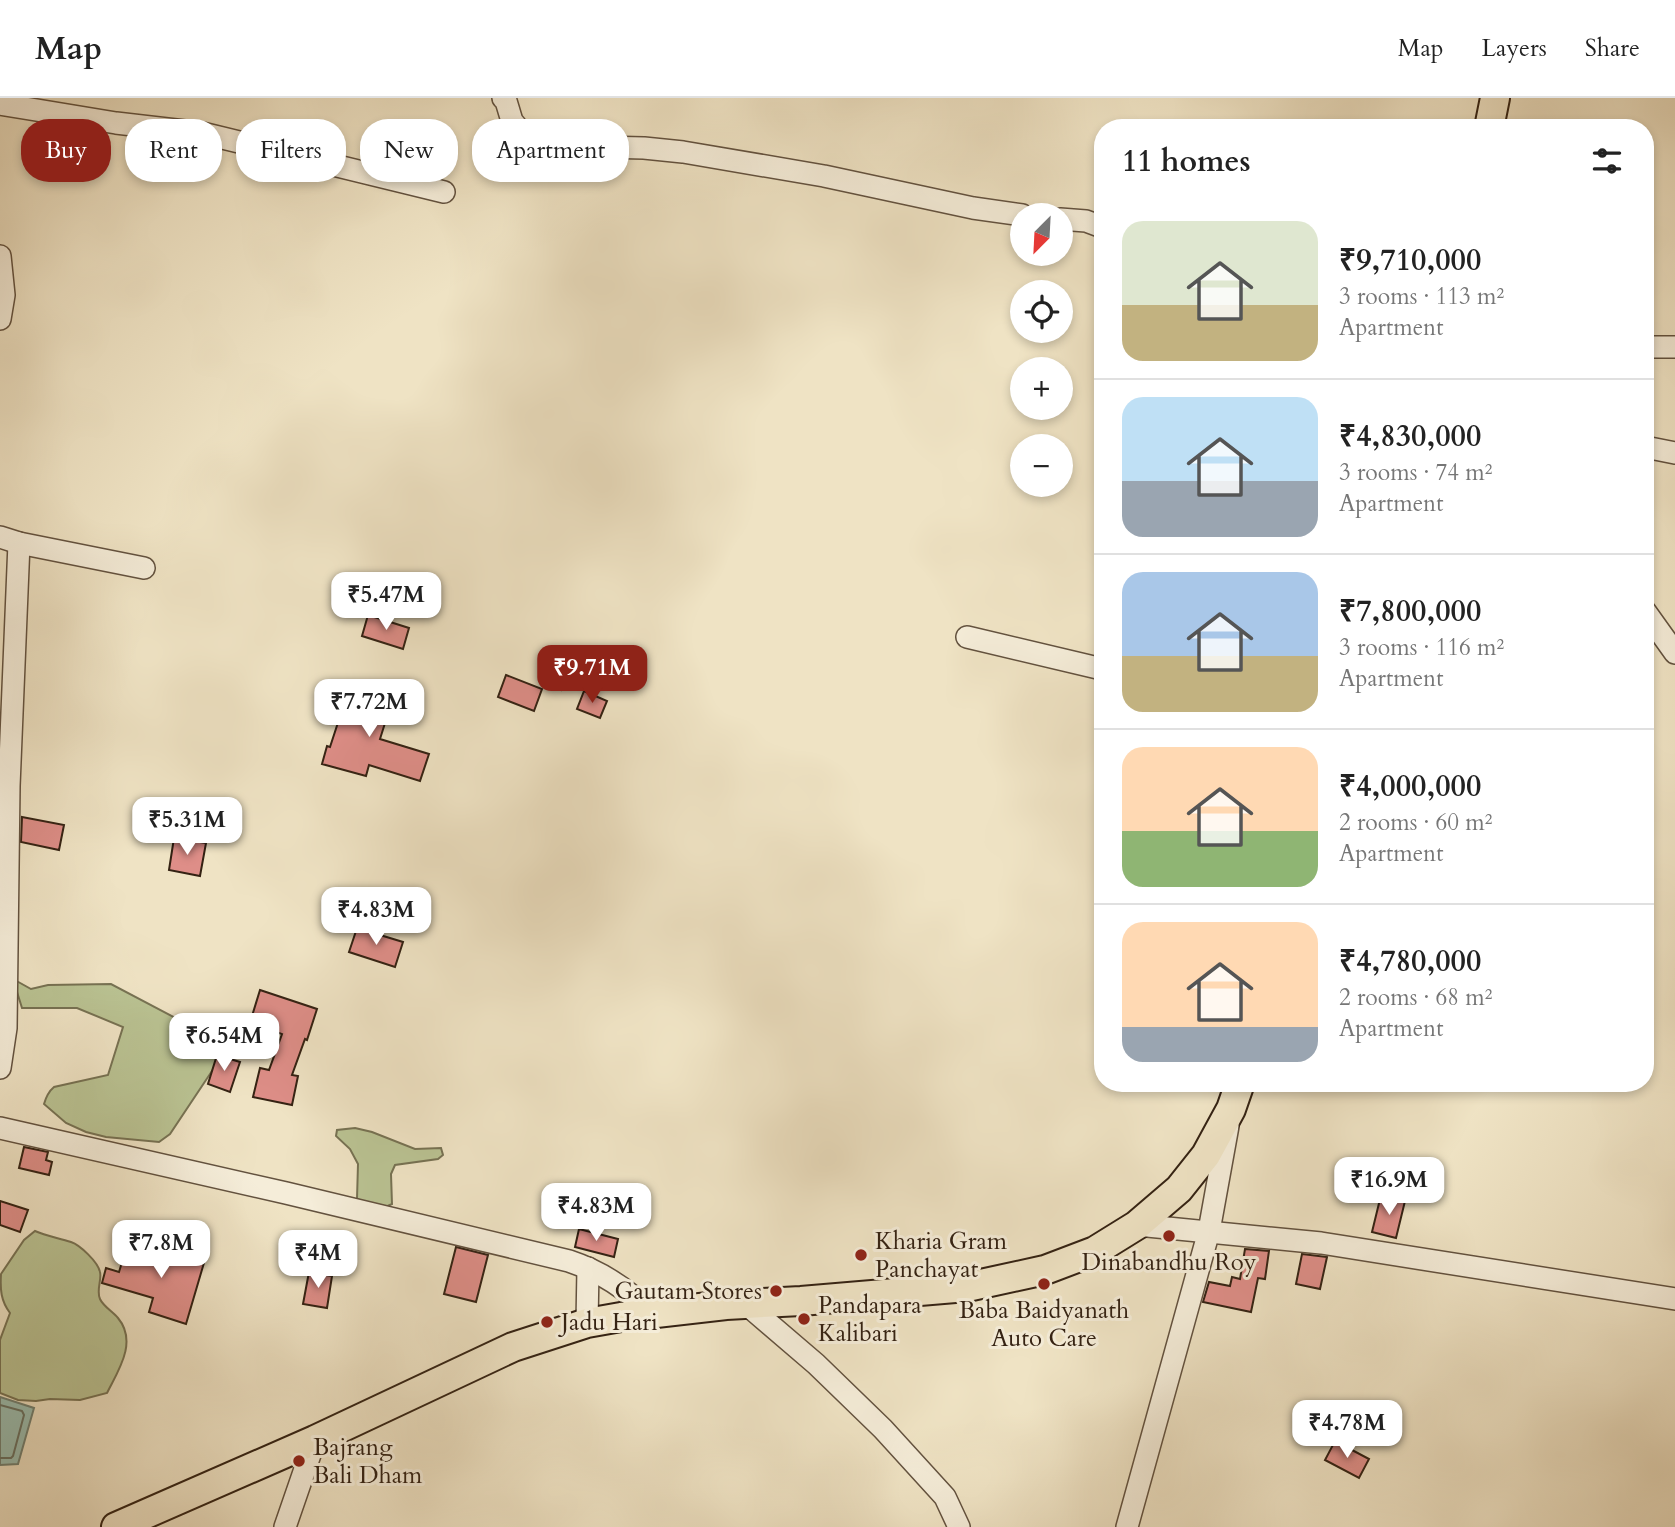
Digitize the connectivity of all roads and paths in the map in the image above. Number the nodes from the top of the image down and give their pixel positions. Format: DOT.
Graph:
graph roads {
  1 [pos="503,98"];
  2 [pos="1495,98"];
  3 [pos="0,104"];
  4 [pos="1491,119"];
  5 [pos="444,192"];
  6 [pos="1010,213"];
  7 [pos="1073,220"];
  8 [pos="1094,224"];
  9 [pos="0,256"];
  10 [pos="0,319"];
  11 [pos="1654,347"];
  12 [pos="1675,347"];
  13 [pos="1654,449"];
  14 [pos="1675,453"];
  15 [pos="9,540"];
  16 [pos="144,568"];
  17 [pos="1654,624"];
  18 [pos="967,637"];
  19 [pos="1675,653"];
  20 [pos="1094,667"];
  21 [pos="0,1068"];
  22 [pos="1236,1096"];
  23 [pos="0,1129"];
  24 [pos="1137,1225"];
  25 [pos="1209,1231"];
  26 [pos="588,1268"];
  27 [pos="1675,1300"];
  28 [pos="746,1304"];
  29 [pos="650,1313"];
  30 [pos="587,1323"];
  31 [pos="315,1440"];
  32 [pos="116,1527"];
  33 [pos="285,1527"];
  34 [pos="959,1527"];
  35 [pos="1127,1527"];
  1 -- 6 [label="street"];
  2 -- 4 [label="main road"];
  3 -- 5 [label="street"];
  7 -- 8 [label="street"];
  9 -- 10 [label="street"];
  11 -- 12 [label="street"];
  13 -- 14 [label="street"];
  15 -- 16 [label="street"];
  15 -- 21 [label="street"];
  17 -- 19 [label="street"];
  18 -- 20 [label="street"];
  22 -- 24 [label="main road"];
  22 -- 25 [label="street"];
  23 -- 26 [label="street"];
  24 -- 25 [label="street"];
  24 -- 28 [label="main road"];
  25 -- 27 [label="street"];
  25 -- 35 [label="street"];
  26 -- 29 [label="street"];
  26 -- 30 [label="street"];
  28 -- 29 [label="main road"];
  28 -- 34 [label="street"];
  29 -- 30 [label="main road"];
  30 -- 31 [label="main road"];
  31 -- 32 [label="main road"];
  31 -- 33 [label="street"];
}
